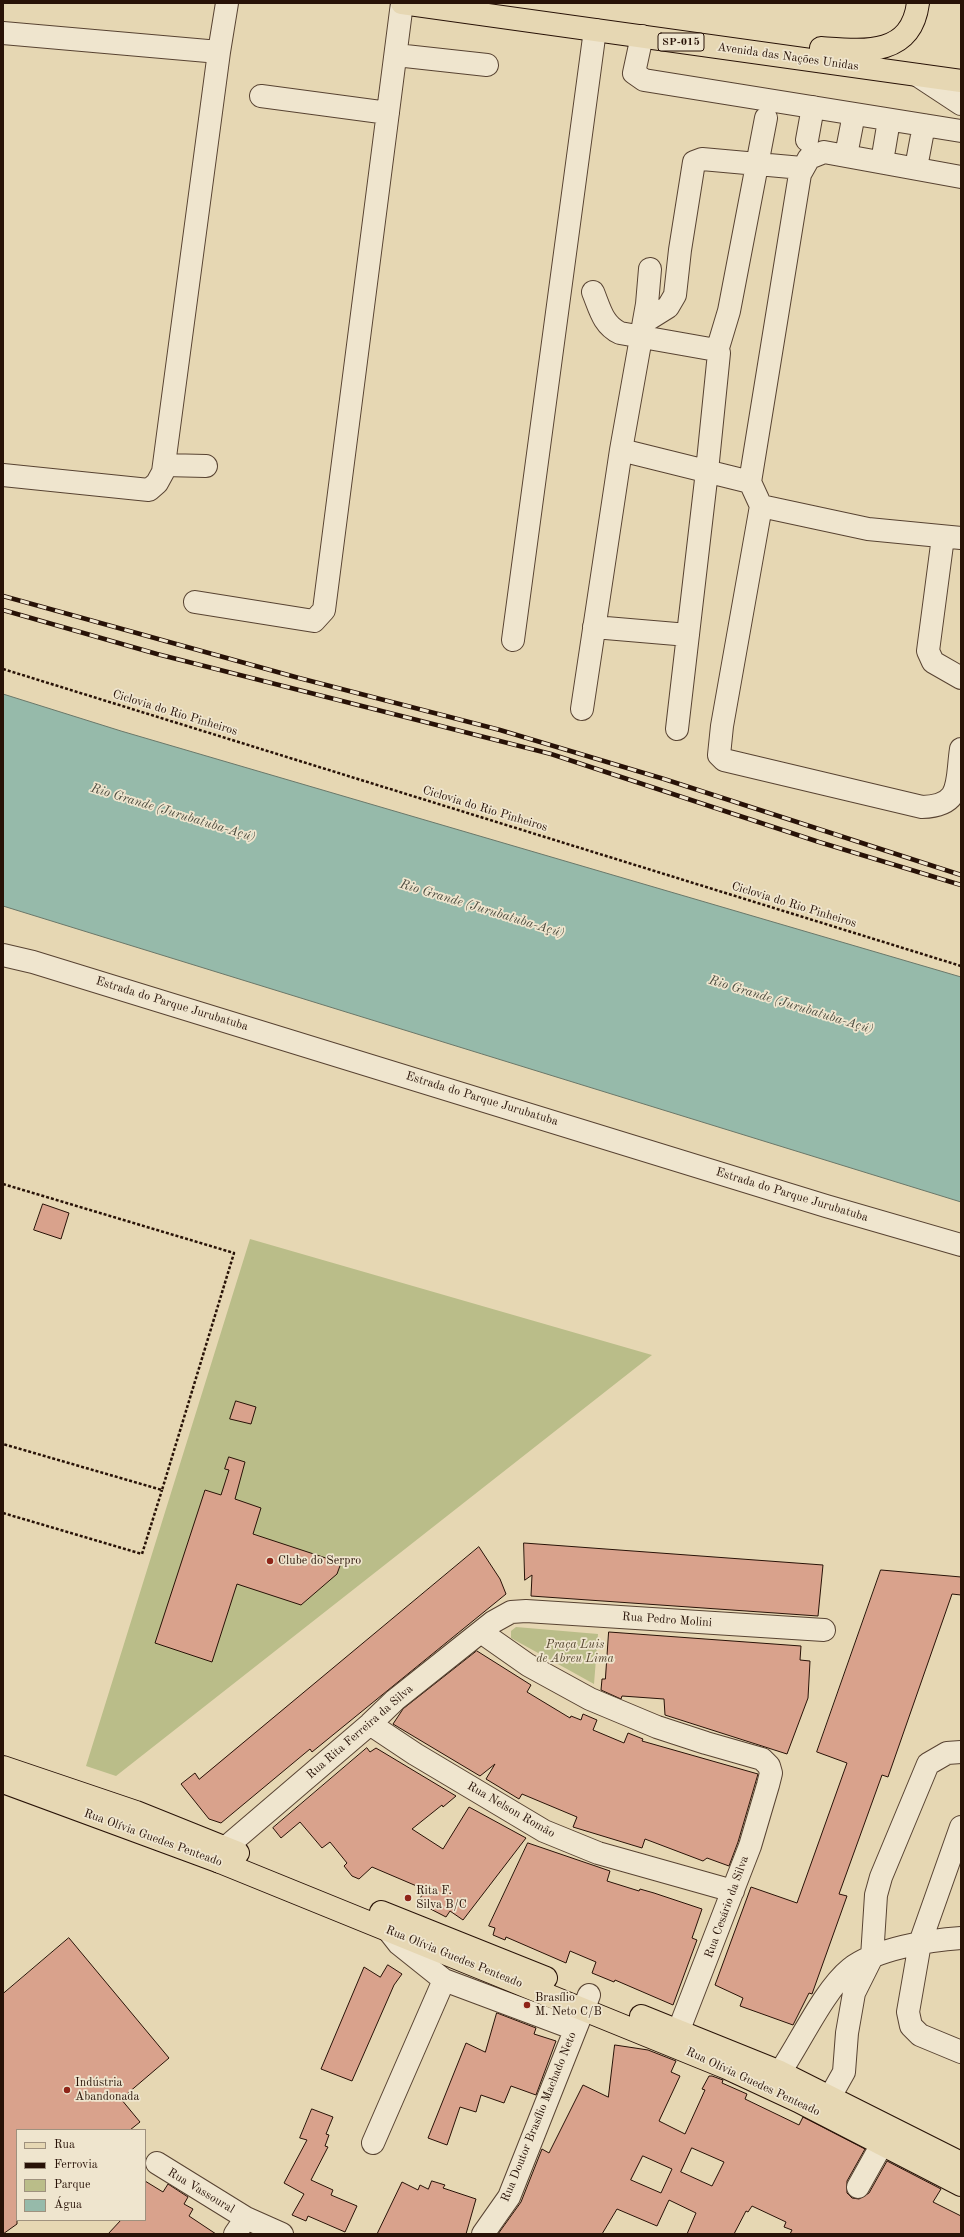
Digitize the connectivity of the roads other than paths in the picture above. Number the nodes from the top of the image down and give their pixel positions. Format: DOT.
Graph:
graph roads {
  1 [pos="227,3"];
  2 [pos="402,3"];
  3 [pos="918,3"];
  4 [pos="595,30"];
  5 [pos="3,33"];
  6 [pos="642,36"];
  7 [pos="726,48"];
  8 [pos="219,52"];
  9 [pos="396,55"];
  10 [pos="487,65"];
  11 [pos="917,75"];
  12 [pos="961,81"];
  13 [pos="261,96"];
  14 [pos="961,104"];
  15 [pos="813,108"];
  16 [pos="388,113"];
  17 [pos="854,114"];
  18 [pos="766,118"];
  19 [pos="889,120"];
  20 [pos="924,125"];
  21 [pos="961,131"];
  22 [pos="807,140"];
  23 [pos="848,145"];
  24 [pos="884,150"];
  25 [pos="918,157"];
  26 [pos="758,164"];
  27 [pos="802,168"];
  28 [pos="961,177"];
  29 [pos="650,269"];
  30 [pos="593,292"];
  31 [pos="642,330"];
  32 [pos="717,351"];
  33 [pos="621,450"];
  34 [pos="164,465"];
  35 [pos="206,466"];
  36 [pos="707,471"];
  37 [pos="3,475"];
  38 [pos="750,482"];
  39 [pos="761,506"];
  40 [pos="952,538"];
  41 [pos="195,602"];
  42 [pos="594,628"];
  43 [pos="688,636"];
  44 [pos="513,640"];
  45 [pos="961,678"];
  46 [pos="582,709"];
  47 [pos="677,729"];
  48 [pos="961,749"];
  49 [pos="3,955"];
  50 [pos="961,1245"];
  51 [pos="511,1612"];
  52 [pos="824,1630"];
  53 [pos="481,1632"];
  54 [pos="370,1724"];
  55 [pos="961,1752"];
  56 [pos="3,1767"];
  57 [pos="3,1782"];
  58 [pos="961,1827"];
  59 [pos="223,1855"];
  60 [pos="733,1891"];
  61 [pos="388,1930"];
  62 [pos="955,1941"];
  63 [pos="920,1943"];
  64 [pos="872,1957"];
  65 [pos="444,1980"];
  66 [pos="586,2002"];
  67 [pos="575,2029"];
  68 [pos="676,2038"];
  69 [pos="961,2052"];
  70 [pos="780,2072"];
  71 [pos="802,2093"];
  72 [pos="830,2097"];
  73 [pos="373,2143"];
  74 [pos="882,2144"];
  75 [pos="157,2163"];
  76 [pos="961,2164"];
  77 [pos="961,2185"];
  78 [pos="858,2187"];
  79 [pos="240,2226"];
  80 [pos="282,2234"];
  81 [pos="483,2234"];
  1 -- 8 [label="street"];
  2 -- 4 [label="main road, Avenida das Nações Unidas / SP-015"];
  2 -- 9 [label="street"];
  3 -- 7 [label="main road"];
  4 -- 6 [label="main road, Avenida das Nações Unidas / SP-015"];
  4 -- 44 [label="street"];
  5 -- 8 [label="street"];
  6 -- 7 [label="main road, Avenida das Nações Unidas / SP-015"];
  6 -- 15 [label="street"];
  7 -- 11 [label="main road, Avenida das Nações Unidas / SP-015"];
  8 -- 34 [label="street"];
  9 -- 10 [label="street"];
  9 -- 16 [label="street"];
  11 -- 12 [label="main road, Avenida das Nações Unidas / SP-015"];
  11 -- 14 [label="street"];
  13 -- 16 [label="street"];
  15 -- 17 [label="street"];
  15 -- 22 [label="street"];
  16 -- 41 [label="street"];
  17 -- 19 [label="street"];
  17 -- 23 [label="street"];
  18 -- 26 [label="street"];
  19 -- 20 [label="street"];
  19 -- 24 [label="street"];
  20 -- 21 [label="street"];
  20 -- 25 [label="street"];
  26 -- 27 [label="street"];
  26 -- 31 [label="street"];
  26 -- 32 [label="street"];
  27 -- 28 [label="street"];
  27 -- 38 [label="street"];
  29 -- 31 [label="street"];
  30 -- 31 [label="street"];
  31 -- 32 [label="street"];
  31 -- 33 [label="street"];
  32 -- 36 [label="street"];
  33 -- 36 [label="street"];
  33 -- 42 [label="street"];
  34 -- 35 [label="street"];
  34 -- 37 [label="street"];
  36 -- 38 [label="street"];
  36 -- 43 [label="street"];
  38 -- 39 [label="street"];
  39 -- 40 [label="street"];
  39 -- 48 [label="street"];
  40 -- 45 [label="street"];
  42 -- 43 [label="street"];
  42 -- 46 [label="street"];
  43 -- 47 [label="street"];
  49 -- 50 [label="street, Estrada do Parque Jurubatuba"];
  51 -- 52 [label="street, Rua Pedro Molini"];
  51 -- 53 [label="street, Rua Rita Ferreira da Silva"];
  53 -- 54 [label="street, Rua Rita Ferreira da Silva"];
  53 -- 60 [label="street, Rua Cesário da Silva"];
  54 -- 59 [label="street, Rua Rita Ferreira da Silva"];
  54 -- 60 [label="street, Rua Nelson Romão"];
  55 -- 64 [label="street"];
  56 -- 59 [label="main road, Rua Olívia Guedes Penteado"];
  57 -- 59 [label="main road, Rua Olívia Guedes Penteado"];
  58 -- 63 [label="street"];
  59 -- 61 [label="main road, Rua Olívia Guedes Penteado"];
  59 -- 66 [label="main road, Rua Olívia Guedes Penteado"];
  60 -- 68 [label="street, Rua Cesário da Silva"];
  61 -- 65 [label="street"];
  61 -- 66 [label="main road, Rua Olívia Guedes Penteado"];
  62 -- 63 [label="street"];
  63 -- 64 [label="street"];
  63 -- 69 [label="street"];
  64 -- 70 [label="street"];
  64 -- 72 [label="street"];
  65 -- 67 [label="street"];
  65 -- 73 [label="street"];
  66 -- 67 [label="street, Rua Doutor Brasílio Machado Neto"];
  66 -- 68 [label="main road, Rua Olívia Guedes Penteado"];
  67 -- 81 [label="street, Rua Doutor Brasílio Machado Neto"];
  68 -- 70 [label="main road, Rua Olívia Guedes Penteado"];
  68 -- 71 [label="main road, Rua Olívia Guedes Penteado"];
  70 -- 71 [label="main road, Rua Olívia Guedes Penteado"];
  71 -- 72 [label="main road, Rua Olívia Guedes Penteado"];
  71 -- 74 [label="main road, Rua Olívia Guedes Penteado"];
  72 -- 76 [label="main road, Rua Olívia Guedes Penteado"];
  74 -- 77 [label="main road, Rua Olívia Guedes Penteado"];
  74 -- 78 [label="street"];
  75 -- 79 [label="street, Rua Vassoural"];
  79 -- 80 [label="street, Rua Vassoural"];
}
